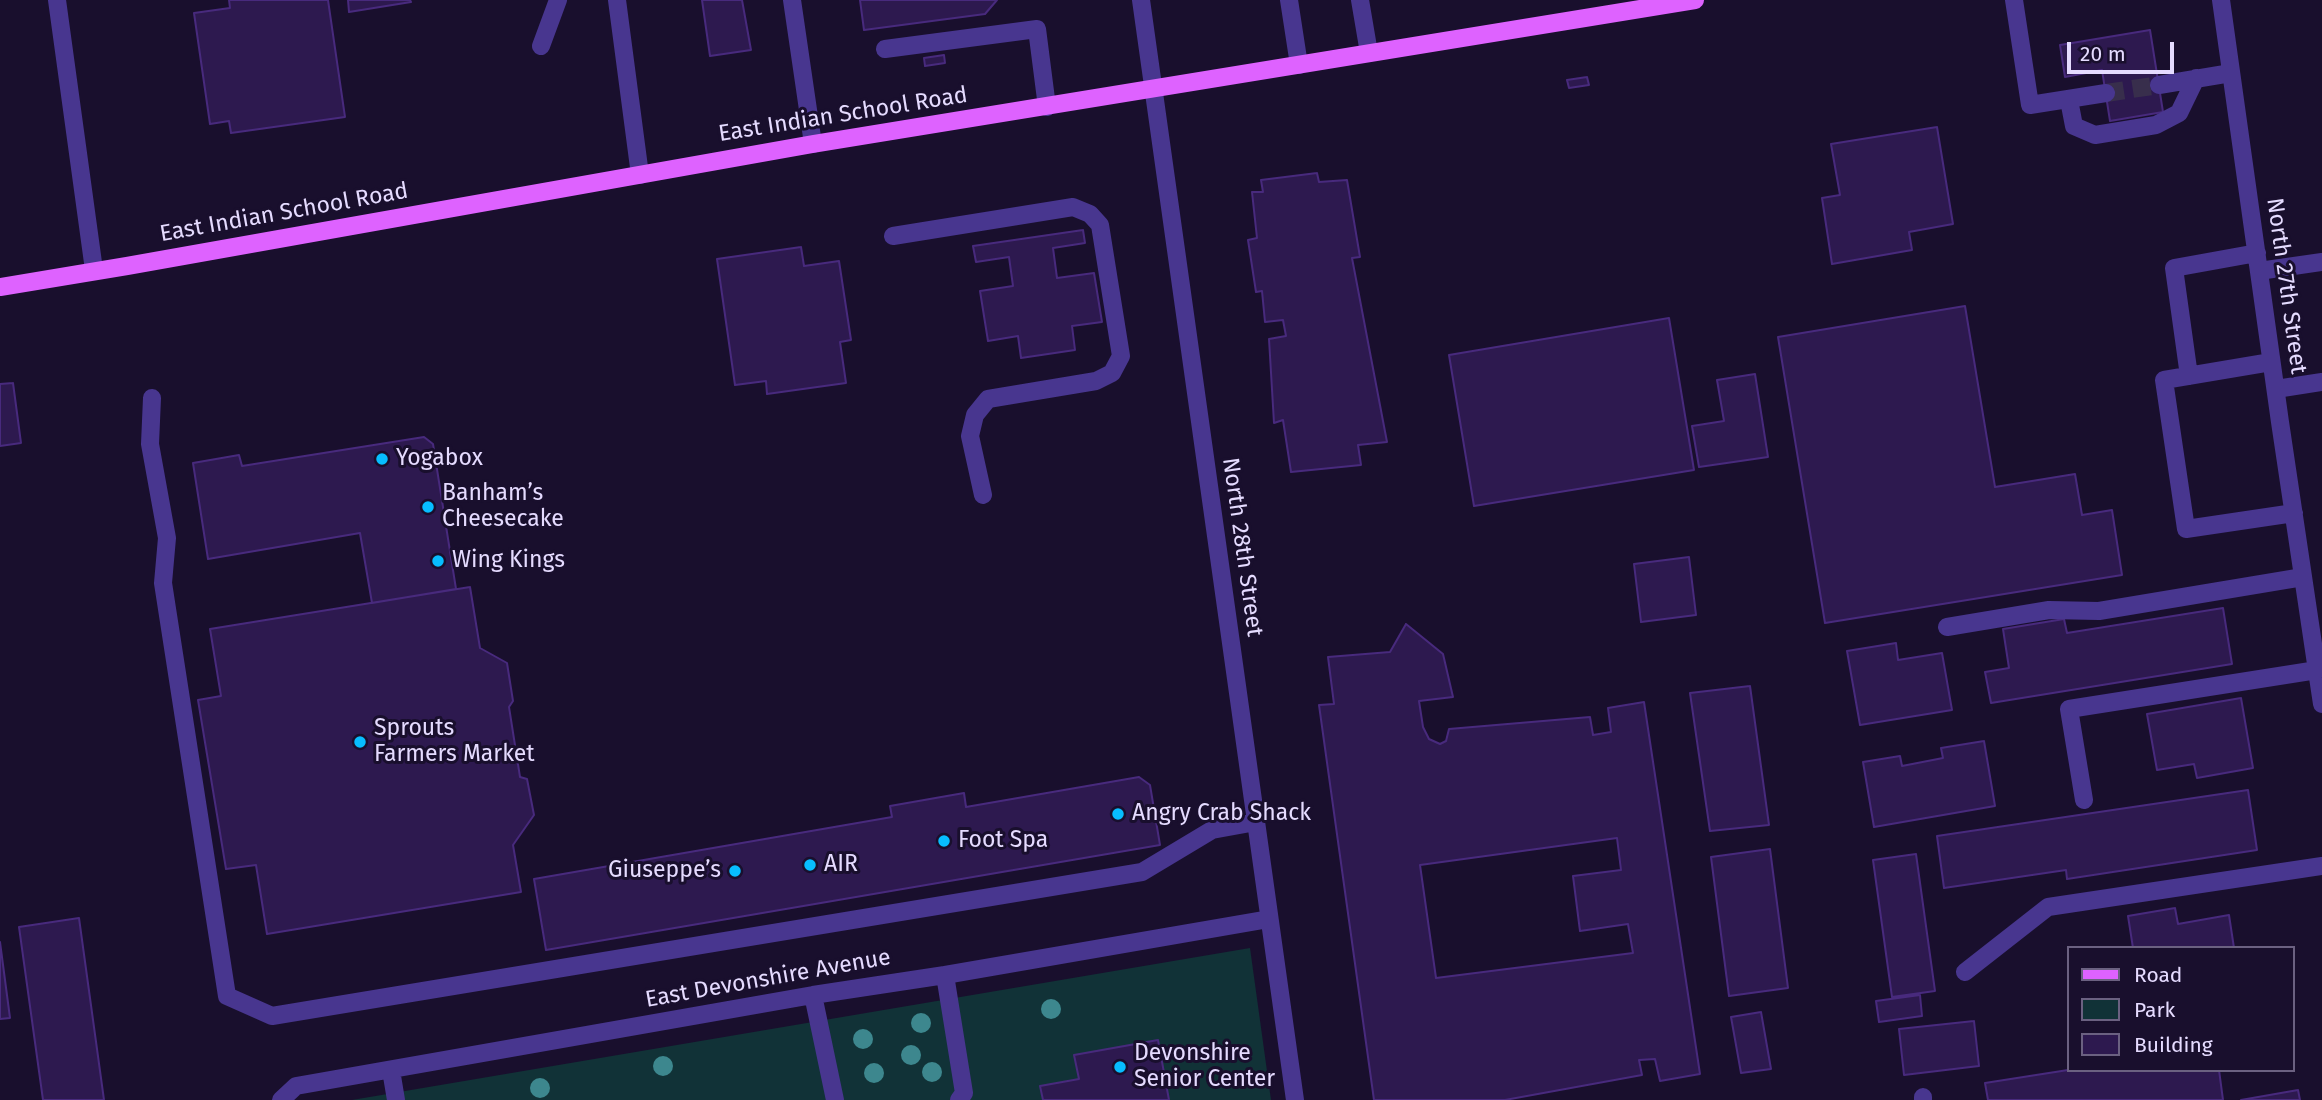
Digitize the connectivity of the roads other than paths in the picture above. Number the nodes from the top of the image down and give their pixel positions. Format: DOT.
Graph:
graph roads {
  1 [pos="57,0"];
  2 [pos="558,0"];
  3 [pos="617,0"];
  4 [pos="792,0"];
  5 [pos="1141,0"];
  6 [pos="1289,0"];
  7 [pos="1360,0"];
  8 [pos="1695,0"];
  9 [pos="2014,0"];
  10 [pos="2221,0"];
  11 [pos="541,46"];
  12 [pos="885,49"];
  13 [pos="1369,53"];
  14 [pos="1299,65"];
  15 [pos="2231,73"];
  16 [pos="2196,78"];
  17 [pos="2159,85"];
  18 [pos="1153,89"];
  19 [pos="2106,93"];
  20 [pos="2068,100"];
  21 [pos="1047,107"];
  22 [pos="813,144"];
  23 [pos="640,175"];
  24 [pos="893,236"];
  25 [pos="2322,261"];
  26 [pos="2258,262"];
  27 [pos="94,270"];
  28 [pos="0,287"];
  29 [pos="2272,362"];
  30 [pos="2189,376"];
  31 [pos="2322,382"];
  32 [pos="2276,389"];
  33 [pos="152,398"];
  34 [pos="983,495"];
  35 [pos="2294,513"];
  36 [pos="2303,577"];
  37 [pos="1947,627"];
  38 [pos="2318,664"];
  39 [pos="2322,704"];
  40 [pos="2084,800"];
  41 [pos="1256,822"];
  42 [pos="2322,866"];
  43 [pos="1269,919"];
  44 [pos="1965,972"];
  45 [pos="945,975"];
  46 [pos="813,995"];
  47 [pos="391,1070"];
  48 [pos="281,1100"];
  49 [pos="396,1100"];
  50 [pos="835,1100"];
  51 [pos="959,1100"];
  52 [pos="1296,1100"];
  1 -- 27 [label="street"];
  2 -- 11 [label="street"];
  3 -- 23 [label="street"];
  4 -- 22 [label="street"];
  5 -- 18 [label="street, North 28th Street"];
  6 -- 14 [label="street"];
  7 -- 13 [label="street"];
  8 -- 13 [label="main road, East Indian School Road"];
  9 -- 20 [label="street"];
  10 -- 15 [label="street, North 27th Street"];
  12 -- 21 [label="street"];
  13 -- 14 [label="main road, East Indian School Road"];
  14 -- 18 [label="main road, East Indian School Road"];
  15 -- 16 [label="street"];
  15 -- 26 [label="street, North 27th Street"];
  16 -- 17 [label="street"];
  16 -- 20 [label="street"];
  18 -- 21 [label="main road, East Indian School Road"];
  18 -- 41 [label="street, North 28th Street"];
  19 -- 20 [label="street"];
  21 -- 22 [label="main road, East Indian School Road"];
  22 -- 23 [label="main road, East Indian School Road"];
  23 -- 27 [label="main road, East Indian School Road"];
  24 -- 34 [label="street"];
  25 -- 26 [label="street"];
  26 -- 29 [label="street, North 27th Street"];
  26 -- 30 [label="street"];
  27 -- 28 [label="main road, East Indian School Road"];
  29 -- 30 [label="street"];
  29 -- 32 [label="street, North 27th Street"];
  30 -- 35 [label="street"];
  31 -- 32 [label="street"];
  32 -- 35 [label="street, North 27th Street"];
  33 -- 41 [label="street"];
  35 -- 36 [label="street, North 27th Street"];
  36 -- 37 [label="street"];
  36 -- 38 [label="street, North 27th Street"];
  38 -- 39 [label="street, North 27th Street"];
  38 -- 40 [label="street"];
  41 -- 43 [label="street, North 28th Street"];
  42 -- 44 [label="street"];
  43 -- 45 [label="street, East Devonshire Avenue"];
  43 -- 52 [label="street, North 28th Street"];
  45 -- 46 [label="street, East Devonshire Avenue"];
  45 -- 51 [label="street"];
  46 -- 47 [label="street, East Devonshire Avenue"];
  46 -- 50 [label="street"];
  47 -- 48 [label="street, East Devonshire Avenue"];
  47 -- 49 [label="street"];
}
